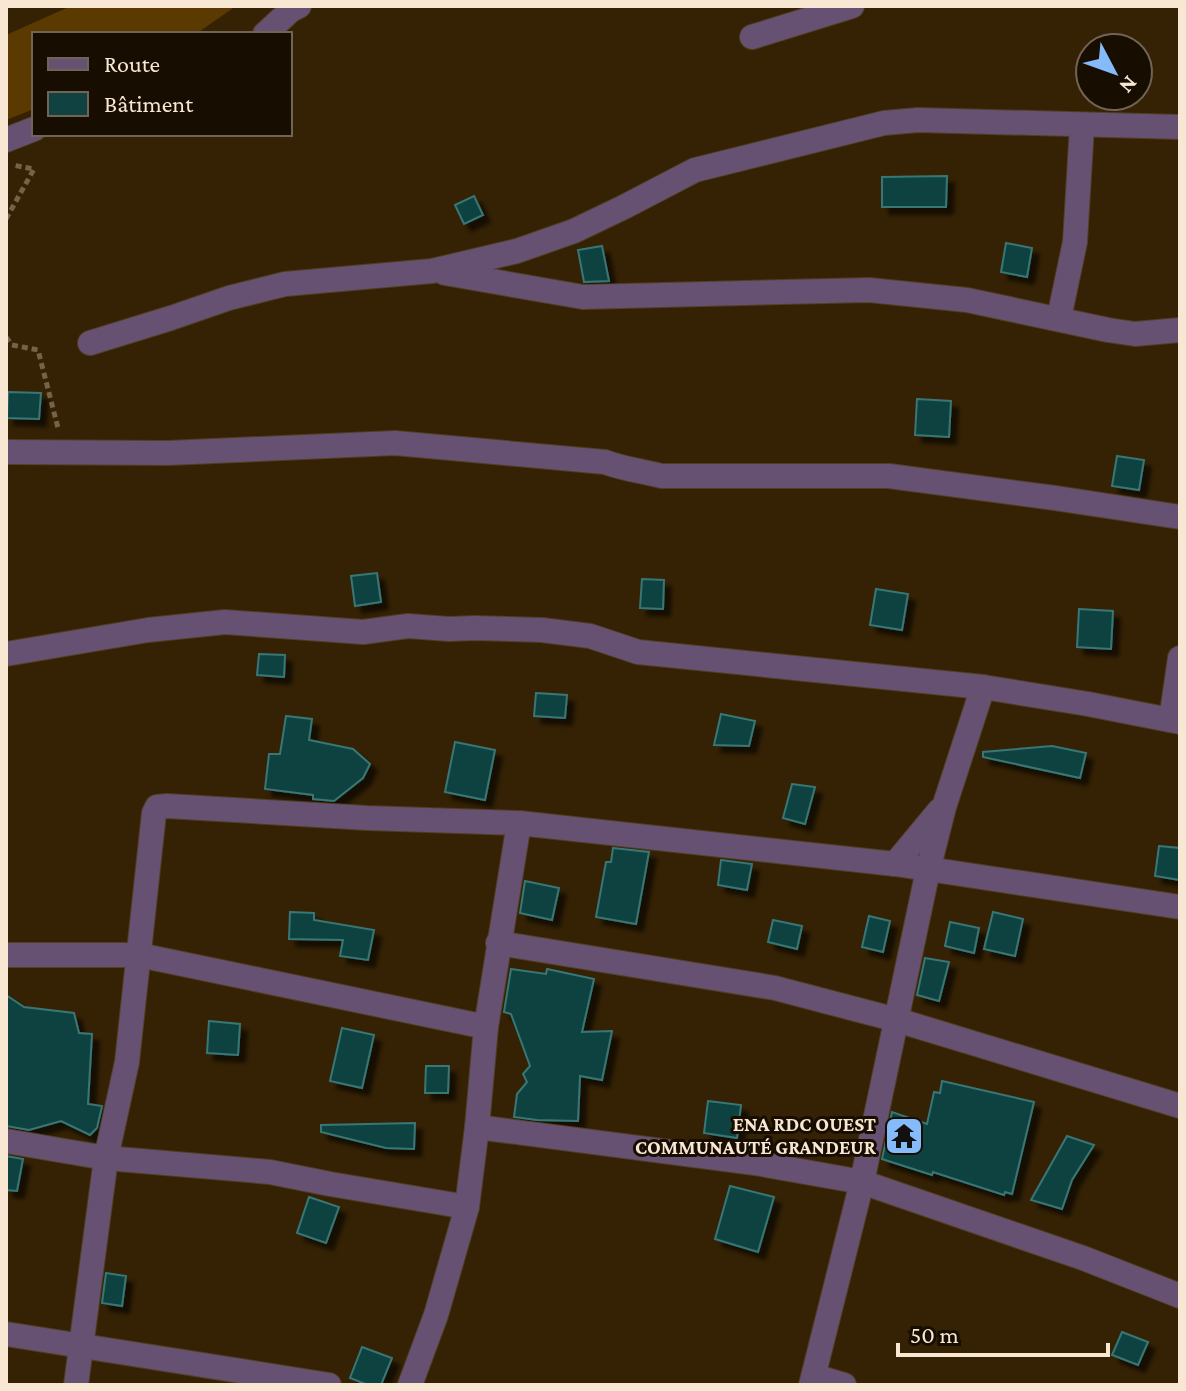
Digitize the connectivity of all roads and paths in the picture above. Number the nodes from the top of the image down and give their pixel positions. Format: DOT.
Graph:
graph roads {
  1 [pos="299,6"];
  2 [pos="852,6"];
  3 [pos="267,32"];
  4 [pos="752,37"];
  5 [pos="1082,126"];
  6 [pos="1180,127"];
  7 [pos="32,130"];
  8 [pos="6,140"];
  9 [pos="6,164"];
  10 [pos="6,219"];
  11 [pos="432,271"];
  12 [pos="1059,318"];
  13 [pos="1180,330"];
  14 [pos="6,337"];
  15 [pos="90,343"];
  16 [pos="6,452"];
  17 [pos="64,453"];
  18 [pos="1180,517"];
  19 [pos="6,654"];
  20 [pos="1180,658"];
  21 [pos="983,687"];
  22 [pos="1175,721"];
  23 [pos="944,807"];
  24 [pos="519,823"];
  25 [pos="895,864"];
  26 [pos="928,870"];
  27 [pos="1180,907"];
  28 [pos="498,943"];
  29 [pos="6,955"];
  30 [pos="139,955"];
  31 [pos="897,1020"];
  32 [pos="486,1027"];
  33 [pos="1180,1106"];
  34 [pos="477,1127"];
  35 [pos="6,1141"];
  36 [pos="106,1158"];
  37 [pos="862,1182"];
  38 [pos="467,1207"];
  39 [pos="1180,1296"];
  40 [pos="6,1334"];
  41 [pos="81,1347"];
  42 [pos="812,1380"];
  43 [pos="76,1385"];
  44 [pos="329,1385"];
  45 [pos="410,1385"];
  46 [pos="844,1385"];
  1 -- 3 [label="street"];
  2 -- 4 [label="street"];
  5 -- 6 [label="street"];
  5 -- 11 [label="street"];
  5 -- 12 [label="street"];
  7 -- 8 [label="street"];
  9 -- 10 [label="path"];
  11 -- 12 [label="street"];
  11 -- 15 [label="street"];
  12 -- 13 [label="street"];
  14 -- 17 [label="path"];
  16 -- 17 [label="street"];
  17 -- 18 [label="street"];
  19 -- 21 [label="street"];
  20 -- 22 [label="street"];
  21 -- 22 [label="street"];
  21 -- 23 [label="street"];
  23 -- 25 [label="street"];
  23 -- 26 [label="street"];
  24 -- 25 [label="street"];
  24 -- 28 [label="street"];
  24 -- 30 [label="street"];
  25 -- 26 [label="street"];
  26 -- 27 [label="street"];
  26 -- 31 [label="street"];
  28 -- 31 [label="street"];
  28 -- 32 [label="street"];
  29 -- 30 [label="street"];
  30 -- 32 [label="street"];
  30 -- 36 [label="street"];
  31 -- 33 [label="street"];
  31 -- 37 [label="street"];
  32 -- 34 [label="street"];
  34 -- 37 [label="street"];
  34 -- 38 [label="street"];
  35 -- 36 [label="street"];
  36 -- 38 [label="street"];
  36 -- 41 [label="street"];
  37 -- 39 [label="street"];
  37 -- 42 [label="street"];
  38 -- 45 [label="street"];
  40 -- 41 [label="street"];
  41 -- 43 [label="street"];
  41 -- 44 [label="street"];
  42 -- 46 [label="street"];
}
